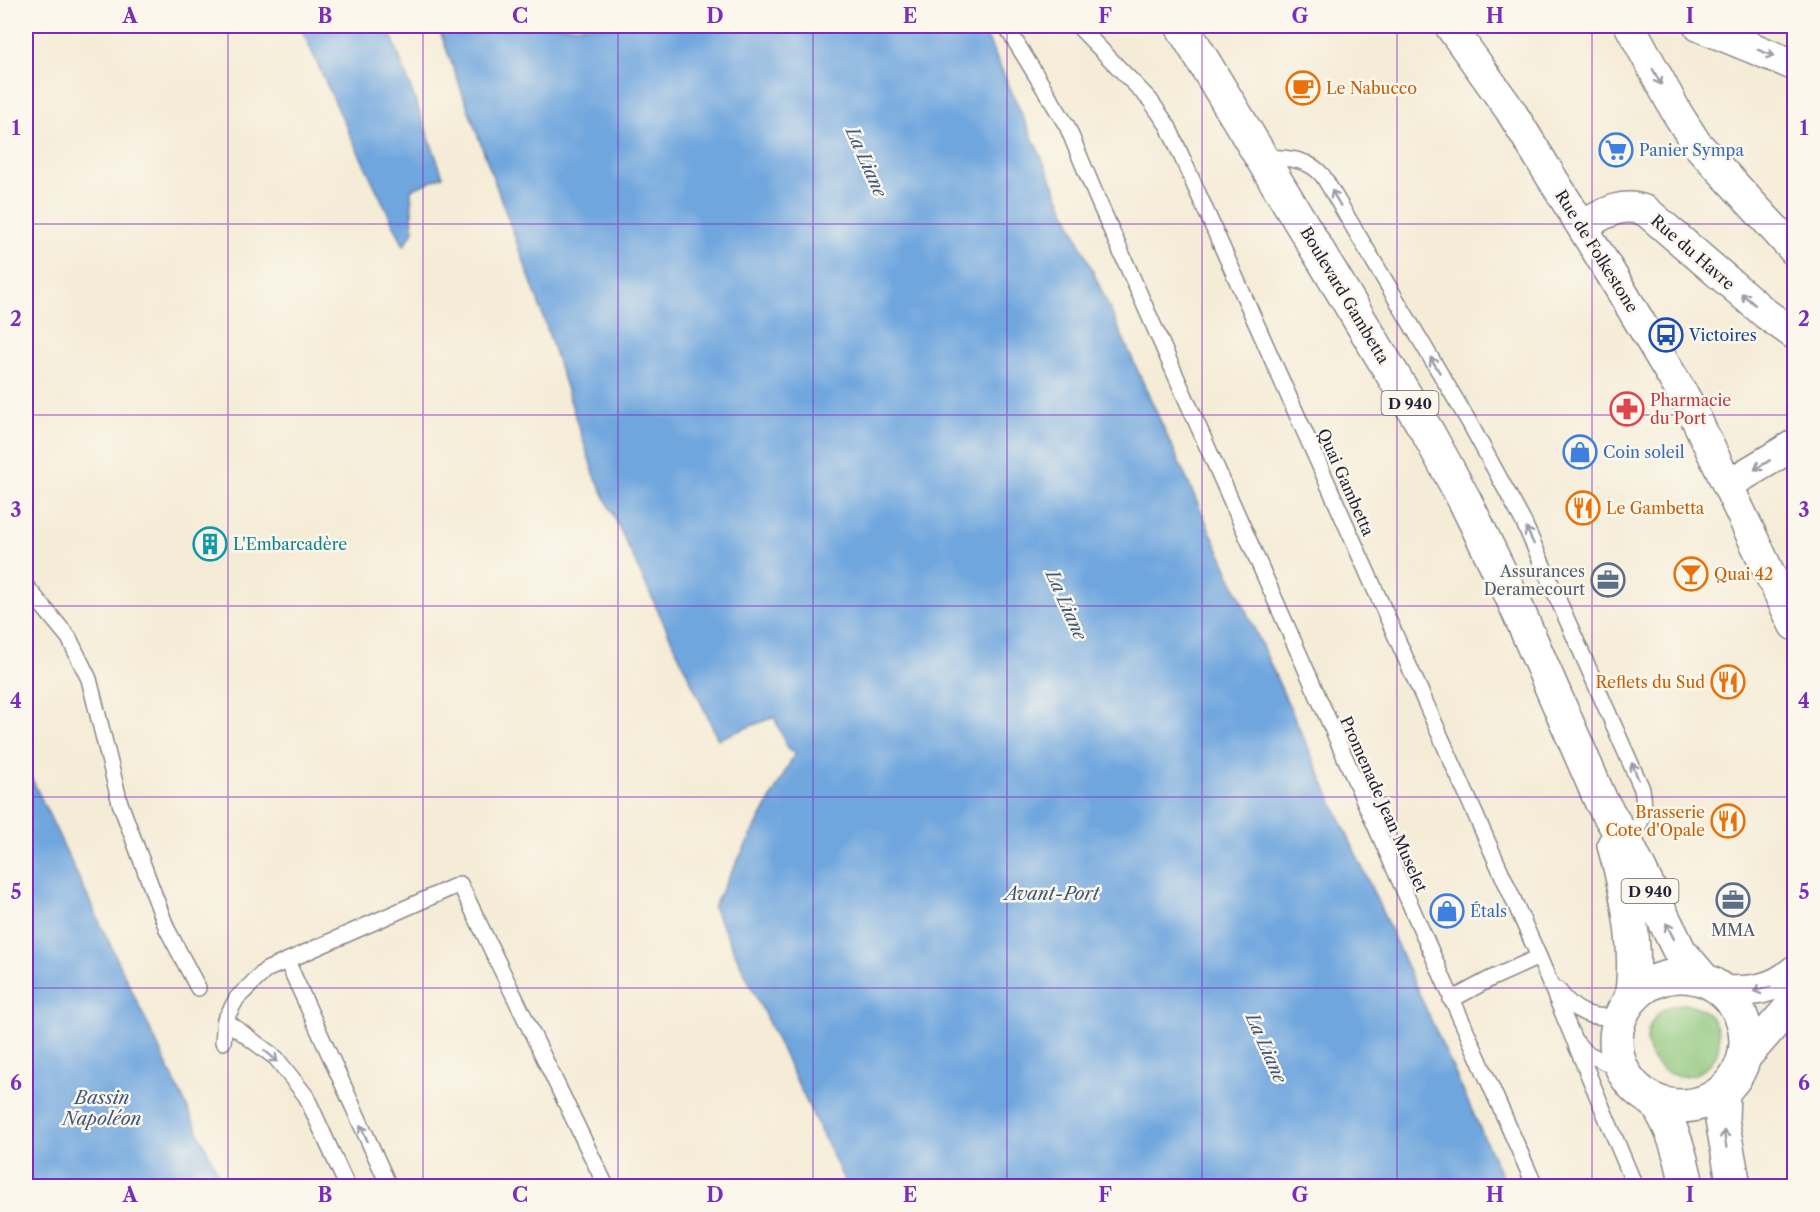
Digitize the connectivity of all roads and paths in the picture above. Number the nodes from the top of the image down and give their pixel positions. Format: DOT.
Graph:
graph roads {
  1 [pos="1006,26"];
  2 [pos="1078,26"];
  3 [pos="1182,26"];
  4 [pos="1450,26"];
  5 [pos="1630,26"];
  6 [pos="1718,29"];
  7 [pos="1794,65"];
  8 [pos="1261,157"];
  9 [pos="1582,226"];
  10 [pos="1794,250"];
  11 [pos="1794,334"];
  12 [pos="1794,445"];
  13 [pos="1729,484"];
  14 [pos="26,586"];
  15 [pos="1794,625"];
  16 [pos="1601,801"];
  17 [pos="1627,844"];
  18 [pos="1539,957"];
  19 [pos="287,961"];
  20 [pos="1794,971"];
  21 [pos="1547,976"];
  22 [pos="1714,985"];
  23 [pos="198,988"];
  24 [pos="1451,1000"];
  25 [pos="1794,1002"];
  26 [pos="1627,1006"];
  27 [pos="225,1020"];
  28 [pos="1574,1040"];
  29 [pos="223,1042"];
  30 [pos="1744,1059"];
  31 [pos="1623,1072"];
  32 [pos="1723,1091"];
  33 [pos="1655,1101"];
  34 [pos="347,1186"];
  35 [pos="389,1186"];
  36 [pos="606,1186"];
  37 [pos="1535,1186"];
  38 [pos="1635,1186"];
  39 [pos="1687,1186"];
  40 [pos="1734,1186"];
  1 -- 24 [label="lane, Promenade Jean Muselet"];
  2 -- 18 [label="lane, Quai Gambetta"];
  3 -- 8 [label="main road, Boulevard Gambetta / D 940"];
  4 -- 9 [label="street, Rue de Folkestone"];
  5 -- 10 [label="street, one-way"];
  6 -- 7 [label="street, one-way"];
  8 -- 16 [label="main road, Boulevard Gambetta / D 940"];
  17 -- 8 [label="lane, one-way"];
  11 -- 9 [label="street, Rue du Havre, one-way"];
  9 -- 13 [label="street, Rue de Folkestone"];
  12 -- 13 [label="street, one-way"];
  13 -- 15 [label="street, Rue de Folkestone"];
  14 -- 23 [label="lane"];
  16 -- 17 [label="main road, D 940"];
  16 -- 26 [label="main road, D 940"];
  22 -- 17 [label="main road, D 940, one-way"];
  18 -- 21 [label="lane, Quai Gambetta"];
  18 -- 24 [label="lane"];
  19 -- 27 [label="lane"];
  35 -- 19 [label="lane, one-way"];
  19 -- 36 [label="lane"];
  20 -- 22 [label="street, one-way"];
  21 -- 26 [label="lane"];
  21 -- 28 [label="lane"];
  22 -- 26 [label="main road"];
  22 -- 30 [label="main road"];
  24 -- 37 [label="lane, Promenade Jean Muselet"];
  25 -- 30 [label="street"];
  26 -- 31 [label="main road"];
  27 -- 29 [label="lane"];
  27 -- 34 [label="lane, one-way"];
  28 -- 31 [label="lane"];
  28 -- 38 [label="lane"];
  30 -- 32 [label="main road"];
  31 -- 33 [label="main road"];
  32 -- 33 [label="main road"];
  40 -- 32 [label="main road, one-way"];
  33 -- 39 [label="main road"];
}
